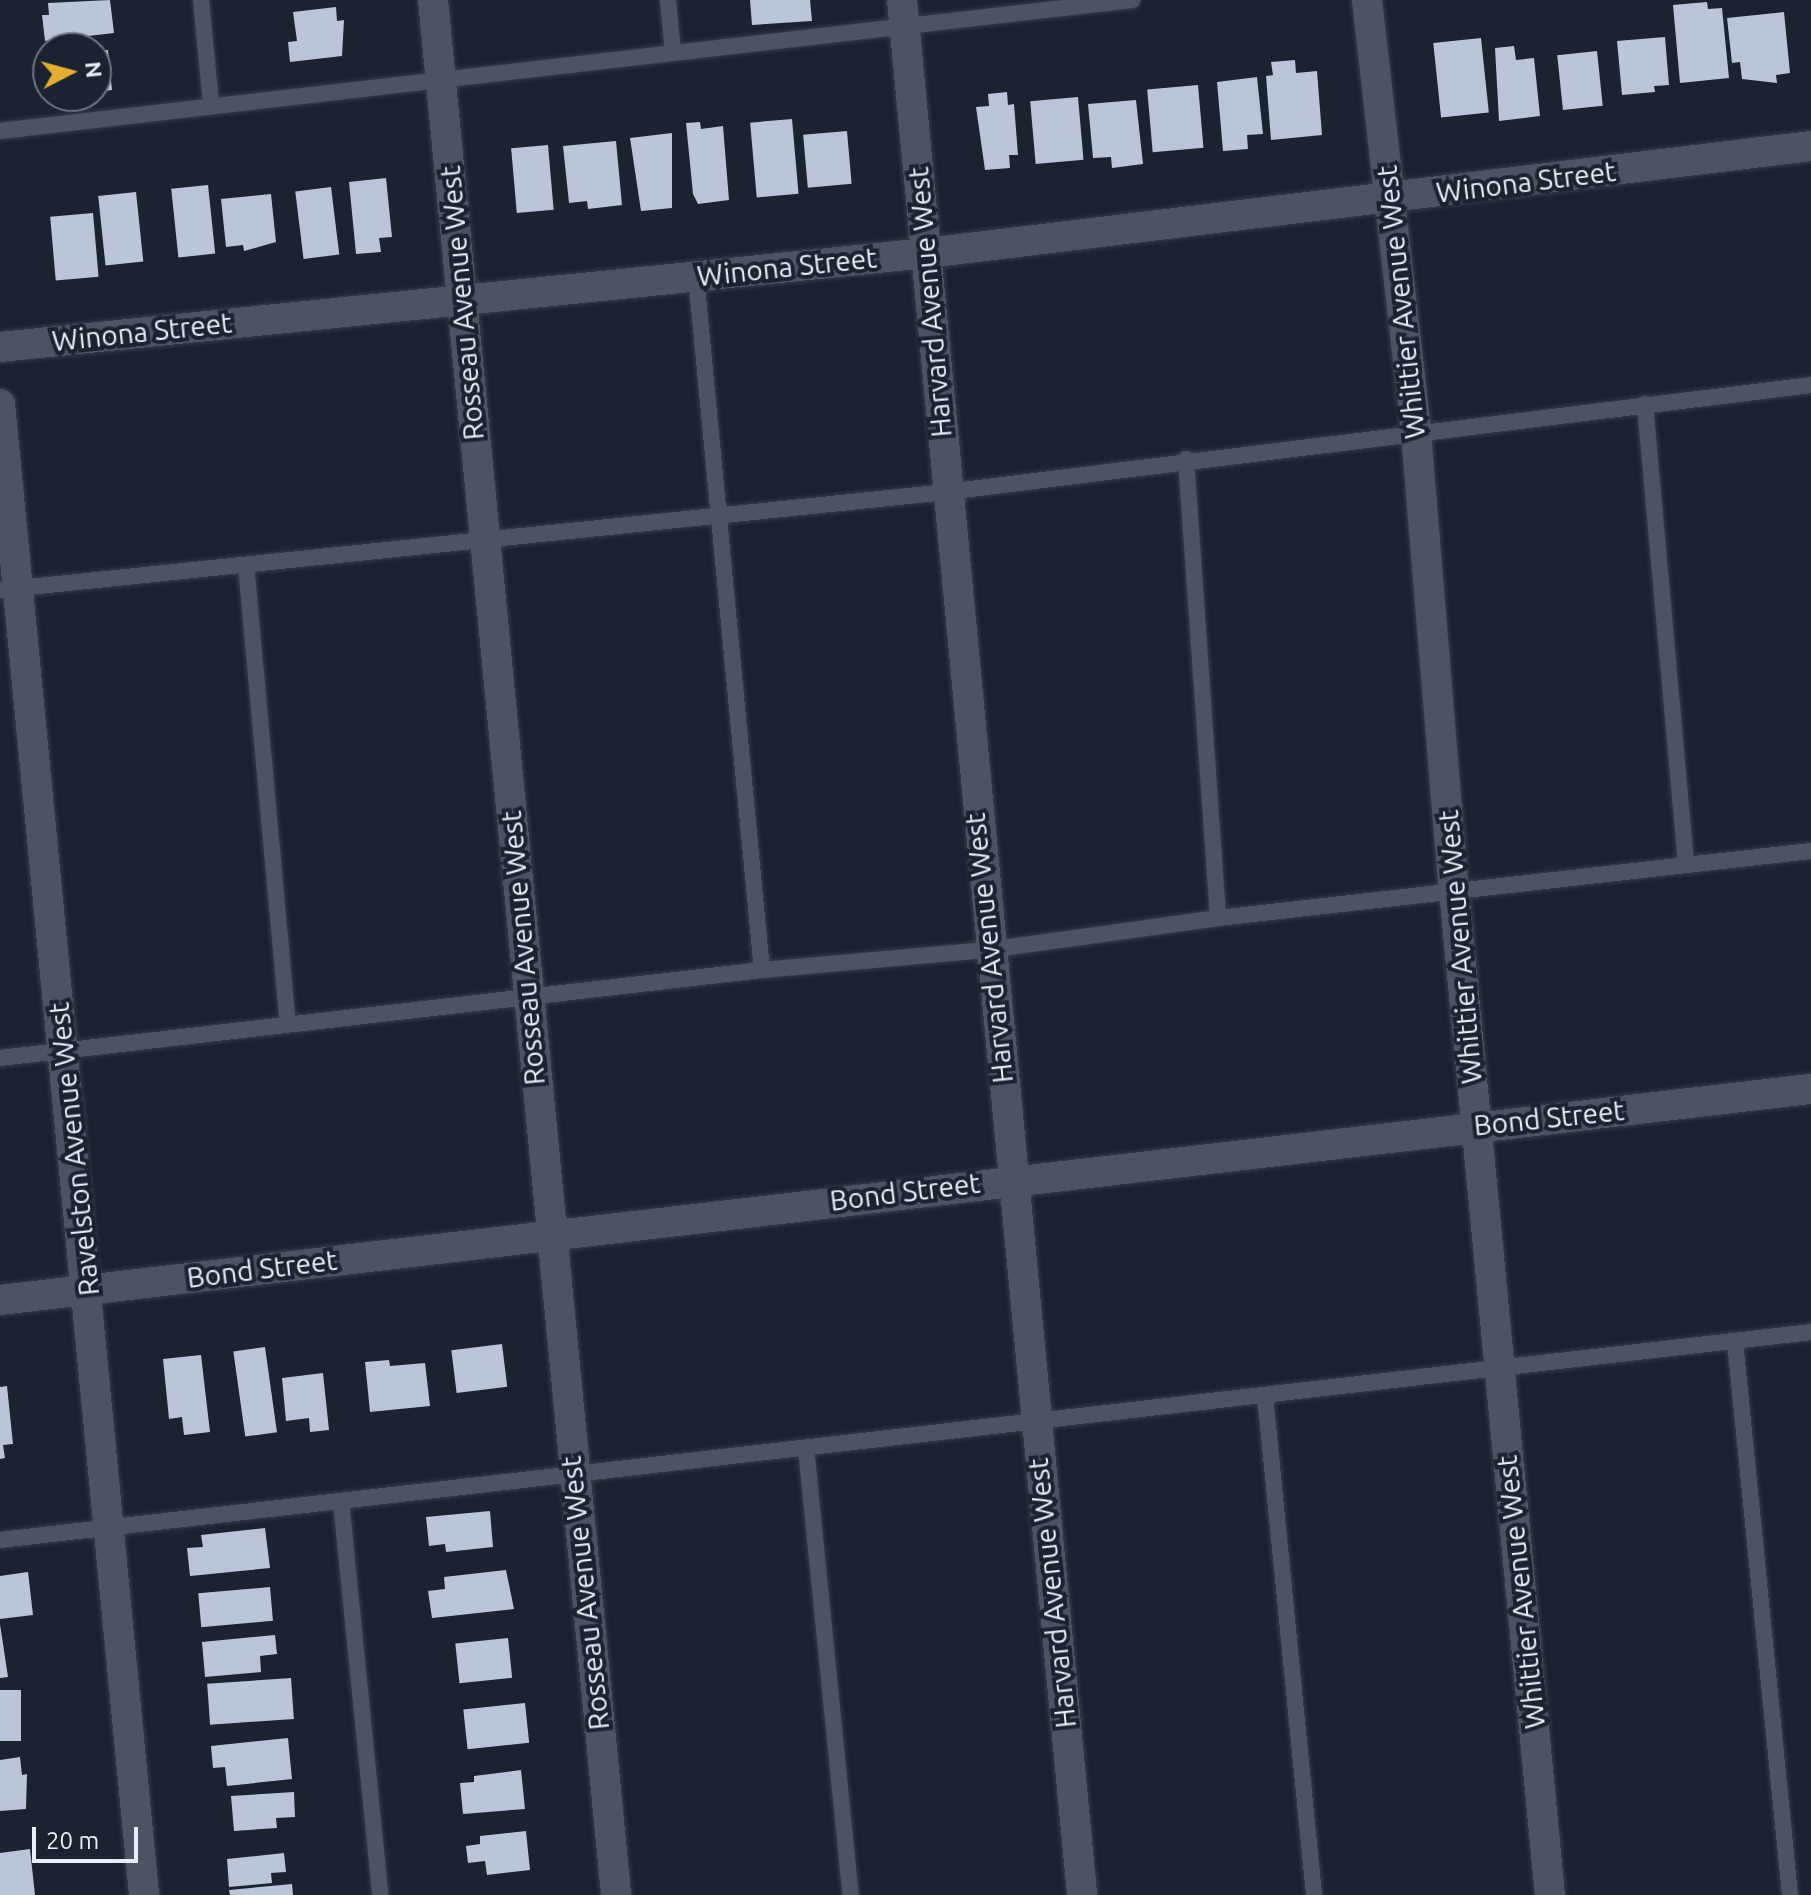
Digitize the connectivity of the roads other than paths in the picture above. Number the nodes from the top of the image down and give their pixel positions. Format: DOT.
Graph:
graph roads {
  1 [pos="201,0"];
  2 [pos="433,0"];
  3 [pos="668,0"];
  4 [pos="1130,0"];
  5 [pos="1367,0"];
  6 [pos="903,14"];
  7 [pos="673,53"];
  8 [pos="441,82"];
  9 [pos="211,103"];
  10 [pos="0,131"];
  11 [pos="1811,146"];
  12 [pos="1390,200"];
  13 [pos="927,253"];
  14 [pos="696,276"];
  15 [pos="460,298"];
  16 [pos="0,347"];
  17 [pos="1811,385"];
  18 [pos="0,404"];
  19 [pos="1645,404"];
  20 [pos="1416,432"];
  21 [pos="1186,459"];
  22 [pos="946,492"];
  23 [pos="716,515"];
  24 [pos="484,539"];
  25 [pos="246,565"];
  26 [pos="9,590"];
  27 [pos="1811,851"];
  28 [pos="1686,864"];
  29 [pos="1454,891"];
  30 [pos="1218,918"];
  31 [pos="988,950"];
  32 [pos="762,970"];
  33 [pos="529,999"];
  34 [pos="288,1024"];
  35 [pos="64,1050"];
  36 [pos="0,1058"];
  37 [pos="1811,1089"];
  38 [pos="1476,1126"];
  39 [pos="1012,1179"];
  40 [pos="550,1236"];
  41 [pos="88,1289"];
  42 [pos="0,1300"];
  43 [pos="1811,1332"];
  44 [pos="1735,1341"];
  45 [pos="1500,1368"];
  46 [pos="1265,1395"];
  47 [pos="1035,1424"];
  48 [pos="806,1448"];
  49 [pos="573,1473"];
  50 [pos="341,1501"];
  51 [pos="112,1527"];
  52 [pos="0,1540"];
  53 [pos="144,1895"];
  54 [pos="380,1895"];
  55 [pos="616,1895"];
  56 [pos="851,1895"];
  57 [pos="1082,1895"];
  58 [pos="1314,1895"];
  59 [pos="1550,1895"];
  60 [pos="1790,1895"];
  1 -- 9 [label="lane"];
  2 -- 8 [label="street, Rosseau Avenue West"];
  3 -- 7 [label="lane"];
  4 -- 6 [label="lane"];
  5 -- 12 [label="street, Whittier Avenue West"];
  6 -- 7 [label="lane"];
  6 -- 13 [label="street, Harvard Avenue West"];
  7 -- 8 [label="lane"];
  8 -- 9 [label="lane"];
  8 -- 15 [label="street, Rosseau Avenue West"];
  9 -- 10 [label="lane"];
  11 -- 12 [label="street, Winona Street"];
  12 -- 13 [label="street, Winona Street"];
  12 -- 20 [label="street, Whittier Avenue West"];
  13 -- 14 [label="street, Winona Street"];
  13 -- 22 [label="street, Harvard Avenue West"];
  14 -- 15 [label="street, Winona Street"];
  14 -- 23 [label="lane"];
  15 -- 16 [label="street, Winona Street"];
  15 -- 24 [label="street, Rosseau Avenue West"];
  17 -- 19 [label="lane"];
  18 -- 26 [label="street, Ravelston Avenue West"];
  19 -- 20 [label="lane"];
  19 -- 28 [label="lane"];
  20 -- 21 [label="lane"];
  20 -- 29 [label="street, Whittier Avenue West"];
  21 -- 22 [label="lane"];
  21 -- 30 [label="lane"];
  22 -- 23 [label="lane"];
  22 -- 31 [label="street, Harvard Avenue West"];
  23 -- 24 [label="lane"];
  23 -- 32 [label="lane"];
  24 -- 25 [label="lane"];
  24 -- 33 [label="street, Rosseau Avenue West"];
  25 -- 26 [label="lane"];
  25 -- 34 [label="lane"];
  26 -- 35 [label="street, Ravelston Avenue West"];
  27 -- 28 [label="lane"];
  28 -- 29 [label="lane"];
  29 -- 30 [label="lane"];
  29 -- 38 [label="street, Whittier Avenue West"];
  30 -- 31 [label="lane"];
  31 -- 32 [label="lane"];
  31 -- 39 [label="street, Harvard Avenue West"];
  32 -- 33 [label="lane"];
  33 -- 34 [label="lane"];
  33 -- 40 [label="street, Rosseau Avenue West"];
  34 -- 35 [label="lane"];
  35 -- 36 [label="lane"];
  35 -- 41 [label="street, Ravelston Avenue West"];
  37 -- 38 [label="street, Bond Street"];
  38 -- 39 [label="street, Bond Street"];
  38 -- 45 [label="street, Whittier Avenue West"];
  39 -- 40 [label="street, Bond Street"];
  39 -- 47 [label="street, Harvard Avenue West"];
  40 -- 41 [label="street, Bond Street"];
  40 -- 49 [label="street, Rosseau Avenue West"];
  41 -- 42 [label="street, Bond Street"];
  41 -- 51 [label="street, Ravelston Avenue West"];
  43 -- 44 [label="lane"];
  44 -- 45 [label="lane"];
  44 -- 60 [label="lane"];
  45 -- 46 [label="lane"];
  45 -- 59 [label="street, Whittier Avenue West"];
  46 -- 47 [label="lane"];
  46 -- 58 [label="lane"];
  47 -- 48 [label="lane"];
  47 -- 57 [label="street, Harvard Avenue West"];
  48 -- 49 [label="lane"];
  48 -- 56 [label="lane"];
  49 -- 50 [label="lane"];
  49 -- 55 [label="street, Rosseau Avenue West"];
  50 -- 51 [label="lane"];
  50 -- 54 [label="lane"];
  51 -- 52 [label="lane"];
  51 -- 53 [label="street, Ravelston Avenue West"];
}
